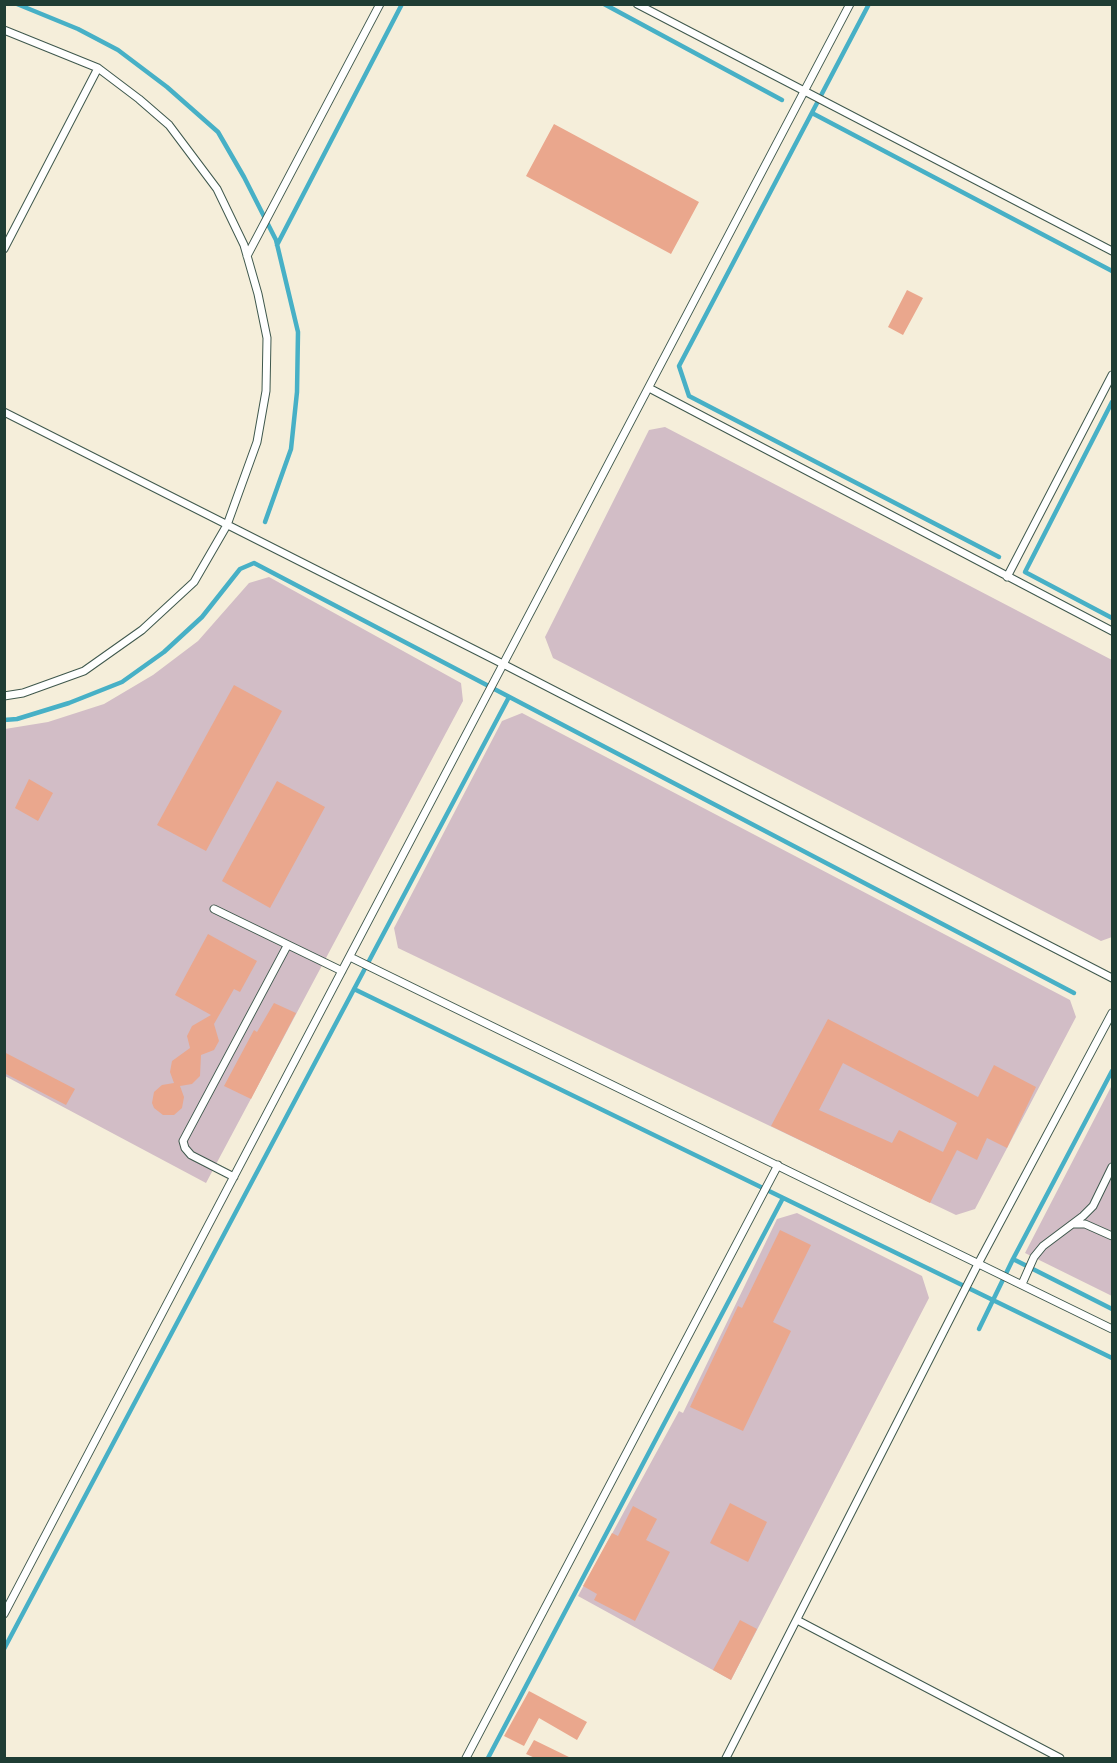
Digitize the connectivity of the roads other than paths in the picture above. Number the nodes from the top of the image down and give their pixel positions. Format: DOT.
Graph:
graph roads {
  1 [pos="380,4"];
  2 [pos="637,4"];
  3 [pos="850,4"];
  4 [pos="4,30"];
  5 [pos="98,68"];
  6 [pos="4,249"];
  7 [pos="1113,251"];
  8 [pos="247,256"];
  9 [pos="1113,375"];
  10 [pos="649,388"];
  11 [pos="4,412"];
  12 [pos="227,525"];
  13 [pos="1007,577"];
  14 [pos="1113,631"];
  15 [pos="503,664"];
  16 [pos="4,696"];
  17 [pos="214,909"];
  18 [pos="287,946"];
  19 [pos="350,957"];
  20 [pos="342,971"];
  21 [pos="1113,978"];
  22 [pos="1113,1013"];
  23 [pos="778,1165"];
  24 [pos="1113,1167"];
  25 [pos="234,1177"];
  26 [pos="1073,1224"];
  27 [pos="1113,1236"];
  28 [pos="979,1262"];
  29 [pos="1022,1284"];
  30 [pos="1113,1329"];
  31 [pos="4,1614"];
  32 [pos="797,1620"];
  33 [pos="466,1758"];
  34 [pos="726,1758"];
  35 [pos="1060,1758"];
  1 -- 8 [label="lane"];
  2 -- 7 [label="lane"];
  3 -- 10 [label="lane"];
  4 -- 5 [label="lane"];
  5 -- 6 [label="lane"];
  5 -- 8 [label="lane"];
  8 -- 12 [label="lane"];
  9 -- 13 [label="lane"];
  10 -- 13 [label="lane"];
  10 -- 15 [label="lane"];
  11 -- 12 [label="lane"];
  12 -- 15 [label="lane"];
  12 -- 16 [label="lane"];
  13 -- 14 [label="lane"];
  15 -- 19 [label="lane"];
  15 -- 21 [label="lane"];
  17 -- 18 [label="lane"];
  18 -- 20 [label="lane"];
  18 -- 25 [label="lane"];
  19 -- 20 [label="lane"];
  19 -- 23 [label="lane"];
  20 -- 25 [label="lane"];
  22 -- 28 [label="lane"];
  23 -- 28 [label="lane"];
  23 -- 33 [label="lane"];
  24 -- 26 [label="lane"];
  25 -- 31 [label="lane"];
  26 -- 27 [label="lane"];
  26 -- 29 [label="lane"];
  28 -- 29 [label="lane"];
  28 -- 32 [label="lane"];
  29 -- 30 [label="lane"];
  32 -- 34 [label="lane"];
  32 -- 35 [label="lane"];
}
